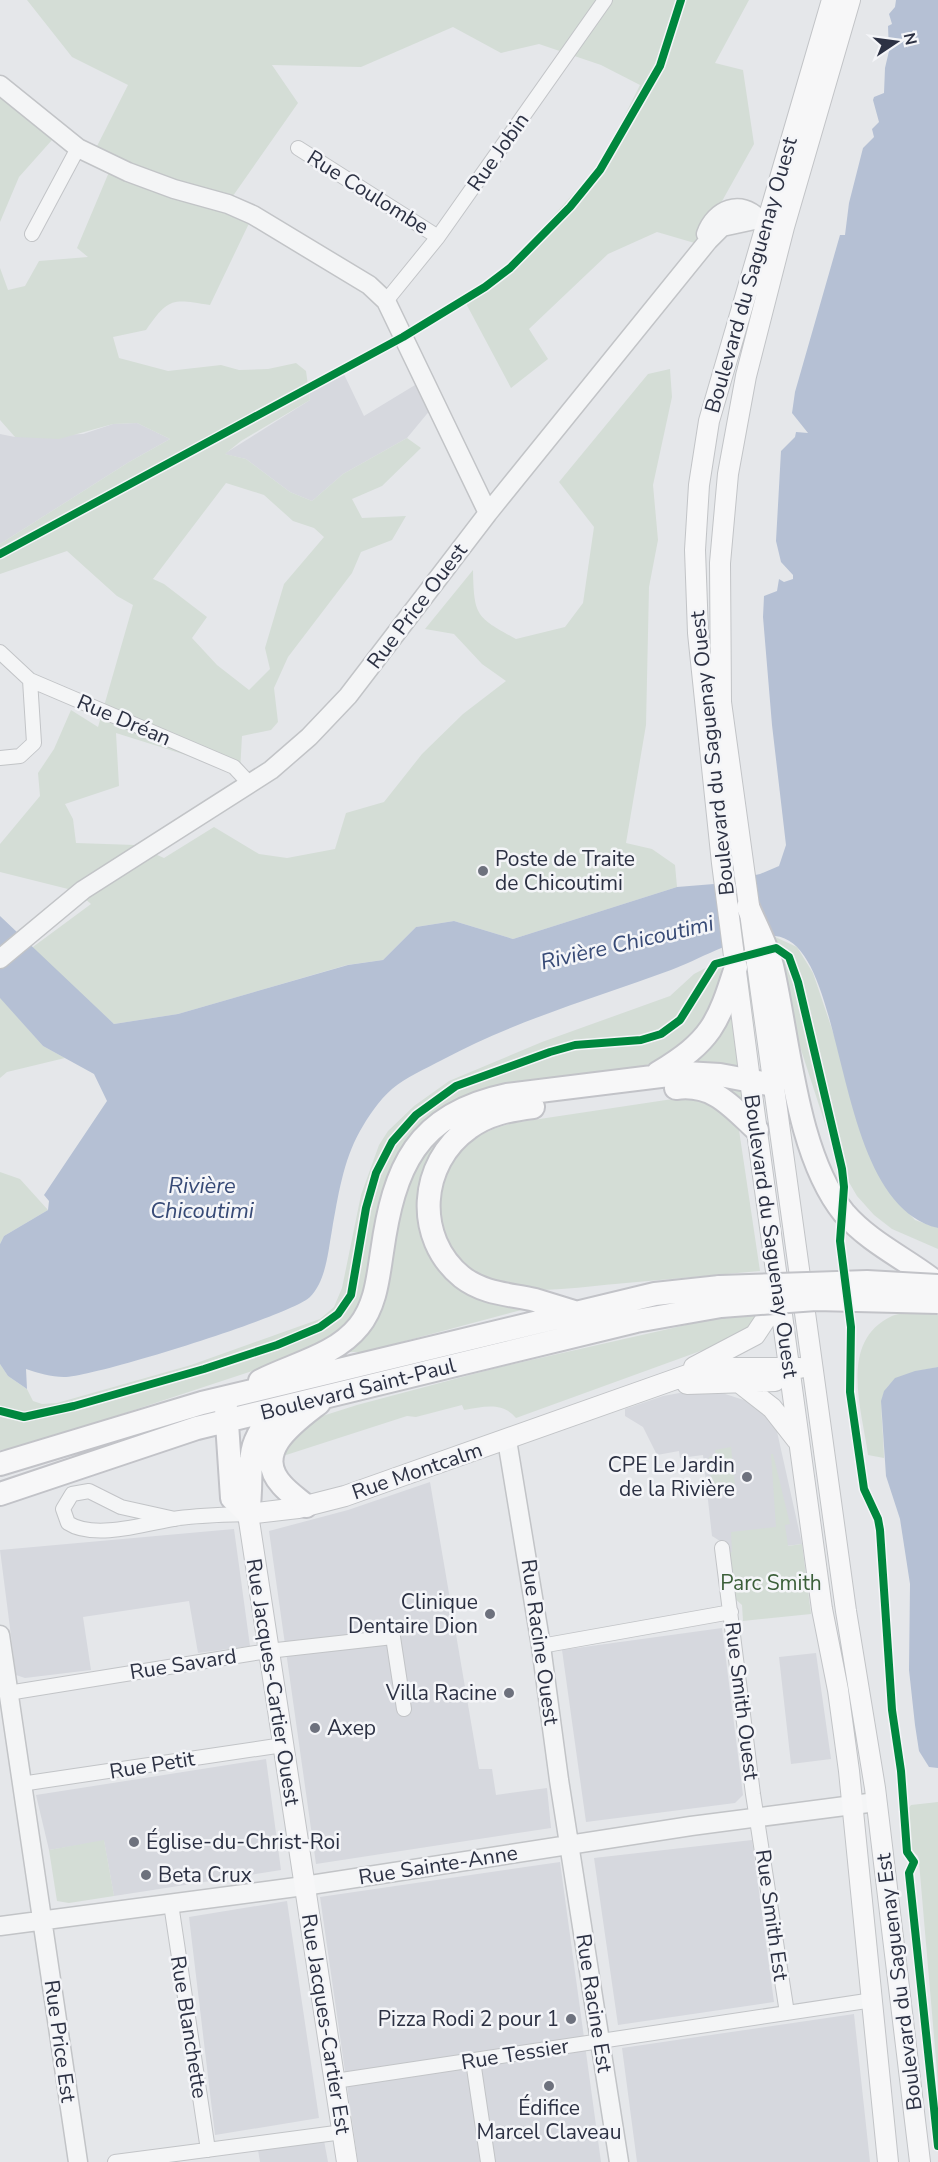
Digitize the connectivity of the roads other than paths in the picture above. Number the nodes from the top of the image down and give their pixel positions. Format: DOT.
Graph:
graph roads {
  1 [pos="605,0"];
  2 [pos="832,0"];
  3 [pos="850,0"];
  4 [pos="0,85"];
  5 [pos="78,148"];
  6 [pos="298,148"];
  7 [pos="770,223"];
  8 [pos="32,234"];
  9 [pos="438,237"];
  10 [pos="386,301"];
  11 [pos="488,513"];
  12 [pos="0,652"];
  13 [pos="30,680"];
  14 [pos="0,758"];
  15 [pos="250,784"];
  16 [pos="748,907"];
  17 [pos="0,959"];
  18 [pos="754,965"];
  19 [pos="654,1075"];
  20 [pos="750,1080"];
  21 [pos="772,1085"];
  22 [pos="757,1130"];
  23 [pos="938,1285"];
  24 [pos="778,1287"];
  25 [pos="721,1296"];
  26 [pos="938,1302"];
  27 [pos="576,1312"];
  28 [pos="812,1372"];
  29 [pos="790,1375"];
  30 [pos="674,1378"];
  31 [pos="740,1383"];
  32 [pos="652,1387"];
  33 [pos="226,1397"];
  34 [pos="326,1397"];
  35 [pos="276,1410"];
  36 [pos="225,1422"];
  37 [pos="507,1440"];
  38 [pos="799,1442"];
  39 [pos="0,1464"];
  40 [pos="0,1494"];
  41 [pos="306,1506"];
  42 [pos="248,1514"];
  43 [pos="175,1519"];
  44 [pos="722,1548"];
  45 [pos="731,1612"];
  46 [pos="1,1646"];
  47 [pos="541,1646"];
  48 [pos="268,1651"];
  49 [pos="8,1693"];
  50 [pos="404,1709"];
  51 [pos="283,1744"];
  52 [pos="21,1784"];
  53 [pos="876,1802"];
  54 [pos="852,1804"];
  55 [pos="757,1817"];
  56 [pos="569,1845"];
  57 [pos="304,1886"];
  58 [pos="171,1904"];
  59 [pos="42,1921"];
  60 [pos="0,1926"];
  61 [pos="873,2000"];
  62 [pos="787,2013"];
  63 [pos="600,2041"];
  64 [pos="472,2061"];
  65 [pos="335,2081"];
  66 [pos="343,2132"];
  67 [pos="208,2150"];
  68 [pos="78,2162"];
  69 [pos="116,2162"];
  70 [pos="347,2162"];
  71 [pos="488,2162"];
  72 [pos="619,2162"];
  73 [pos="888,2162"];
  74 [pos="920,2162"];
  1 -- 9 [label="street, Rue Jobin"];
  2 -- 7 [label="main road, Boulevard du Saguenay Ouest"];
  3 -- 7 [label="main road, Boulevard du Saguenay Ouest"];
  4 -- 5 [label="street"];
  5 -- 8 [label="street"];
  5 -- 10 [label="street"];
  6 -- 9 [label="street, Rue Coulombe"];
  7 -- 11 [label="street, Rue Price Ouest"];
  7 -- 16 [label="main road, Boulevard du Saguenay Ouest"];
  7 -- 18 [label="main road, Boulevard du Saguenay Ouest"];
  9 -- 10 [label="street, Rue Jobin"];
  10 -- 11 [label="street"];
  11 -- 15 [label="street, Rue Price Ouest"];
  12 -- 13 [label="street, Rue Dréan"];
  13 -- 14 [label="street"];
  13 -- 15 [label="street, Rue Dréan"];
  15 -- 17 [label="street, Rue Price Ouest"];
  16 -- 18 [label="main road"];
  18 -- 19 [label="main road"];
  18 -- 20 [label="main road, Boulevard du Saguenay Ouest"];
  18 -- 21 [label="main road, Boulevard du Saguenay Ouest"];
  18 -- 23 [label="main road"];
  19 -- 20 [label="main road"];
  19 -- 33 [label="main road"];
  20 -- 21 [label="main road"];
  20 -- 22 [label="main road, Boulevard du Saguenay Ouest"];
  21 -- 28 [label="main road, Boulevard du Saguenay Ouest"];
  22 -- 24 [label="main road, Boulevard du Saguenay Ouest"];
  22 -- 27 [label="main road"];
  23 -- 25 [label="main road, bridge"];
  24 -- 29 [label="main road, Boulevard du Saguenay Ouest"];
  24 -- 30 [label="main road"];
  25 -- 26 [label="main road, bridge"];
  25 -- 27 [label="main road, Boulevard Saint-Paul"];
  25 -- 34 [label="main road, Boulevard Saint-Paul"];
  27 -- 33 [label="main road, Boulevard Saint-Paul"];
  28 -- 29 [label="main road, Rue Montcalm"];
  28 -- 53 [label="main road, Boulevard du Saguenay Ouest"];
  29 -- 30 [label="main road, Rue Montcalm"];
  29 -- 31 [label="main road, Rue Montcalm"];
  29 -- 38 [label="main road, Boulevard du Saguenay Ouest"];
  30 -- 32 [label="main road, Rue Montcalm"];
  31 -- 32 [label="main road, Rue Montcalm"];
  31 -- 38 [label="main road"];
  32 -- 37 [label="main road, Rue Montcalm"];
  33 -- 36 [label="main road"];
  33 -- 39 [label="main road, Boulevard Saint-Paul"];
  34 -- 35 [label="main road, Boulevard Saint-Paul"];
  34 -- 41 [label="main road"];
  35 -- 36 [label="main road, Boulevard Saint-Paul"];
  35 -- 42 [label="main road"];
  36 -- 40 [label="main road, Boulevard Saint-Paul"];
  36 -- 42 [label="main road"];
  37 -- 41 [label="main road, Rue Montcalm"];
  37 -- 47 [label="street, Rue Racine Ouest"];
  38 -- 54 [label="main road, Boulevard du Saguenay Ouest"];
  41 -- 42 [label="main road, Rue Montcalm"];
  42 -- 43 [label="street, Rue Montcalm"];
  42 -- 48 [label="main road, Rue Jacques-Cartier Ouest"];
  43 -- 43 [label="street, Rue Montcalm"];
  44 -- 45 [label="street, Rue Smith Ouest"];
  45 -- 47 [label="street"];
  45 -- 55 [label="street, Rue Smith Ouest"];
  46 -- 49 [label="street"];
  47 -- 56 [label="street, Rue Racine Ouest"];
  48 -- 49 [label="street, Rue Savard"];
  48 -- 50 [label="street, Rue Savard"];
  48 -- 51 [label="main road, Rue Jacques-Cartier Ouest"];
  49 -- 52 [label="street"];
  51 -- 52 [label="street, Rue Petit"];
  51 -- 57 [label="main road, Rue Jacques-Cartier Ouest"];
  52 -- 59 [label="street"];
  53 -- 54 [label="street, Rue Sainte-Anne"];
  53 -- 74 [label="main road, Boulevard du Saguenay Est"];
  54 -- 55 [label="street, Rue Sainte-Anne"];
  54 -- 61 [label="main road, Boulevard du Saguenay Est"];
  55 -- 56 [label="street, Rue Sainte-Anne"];
  55 -- 62 [label="street, Rue Smith Est"];
  56 -- 57 [label="street, Rue Sainte-Anne"];
  56 -- 63 [label="street, Rue Racine Est"];
  57 -- 58 [label="street, Rue Sainte-Anne"];
  57 -- 65 [label="main road, Rue Jacques-Cartier Est"];
  58 -- 59 [label="street, Rue Sainte-Anne"];
  58 -- 67 [label="street, Rue Blanchette"];
  59 -- 60 [label="street, Rue Sainte-Anne"];
  59 -- 68 [label="street, Rue Price Est"];
  61 -- 62 [label="street, Rue Tessier"];
  61 -- 73 [label="main road, Boulevard du Saguenay Est"];
  62 -- 63 [label="street, Rue Tessier"];
  63 -- 64 [label="street, Rue Tessier"];
  63 -- 72 [label="street, Rue Racine Est"];
  64 -- 65 [label="street, Rue Tessier"];
  64 -- 71 [label="street"];
  65 -- 66 [label="main road, Rue Jacques-Cartier Est"];
  66 -- 67 [label="street"];
  66 -- 70 [label="main road, Rue Jacques-Cartier Est"];
  67 -- 69 [label="street"];
}
